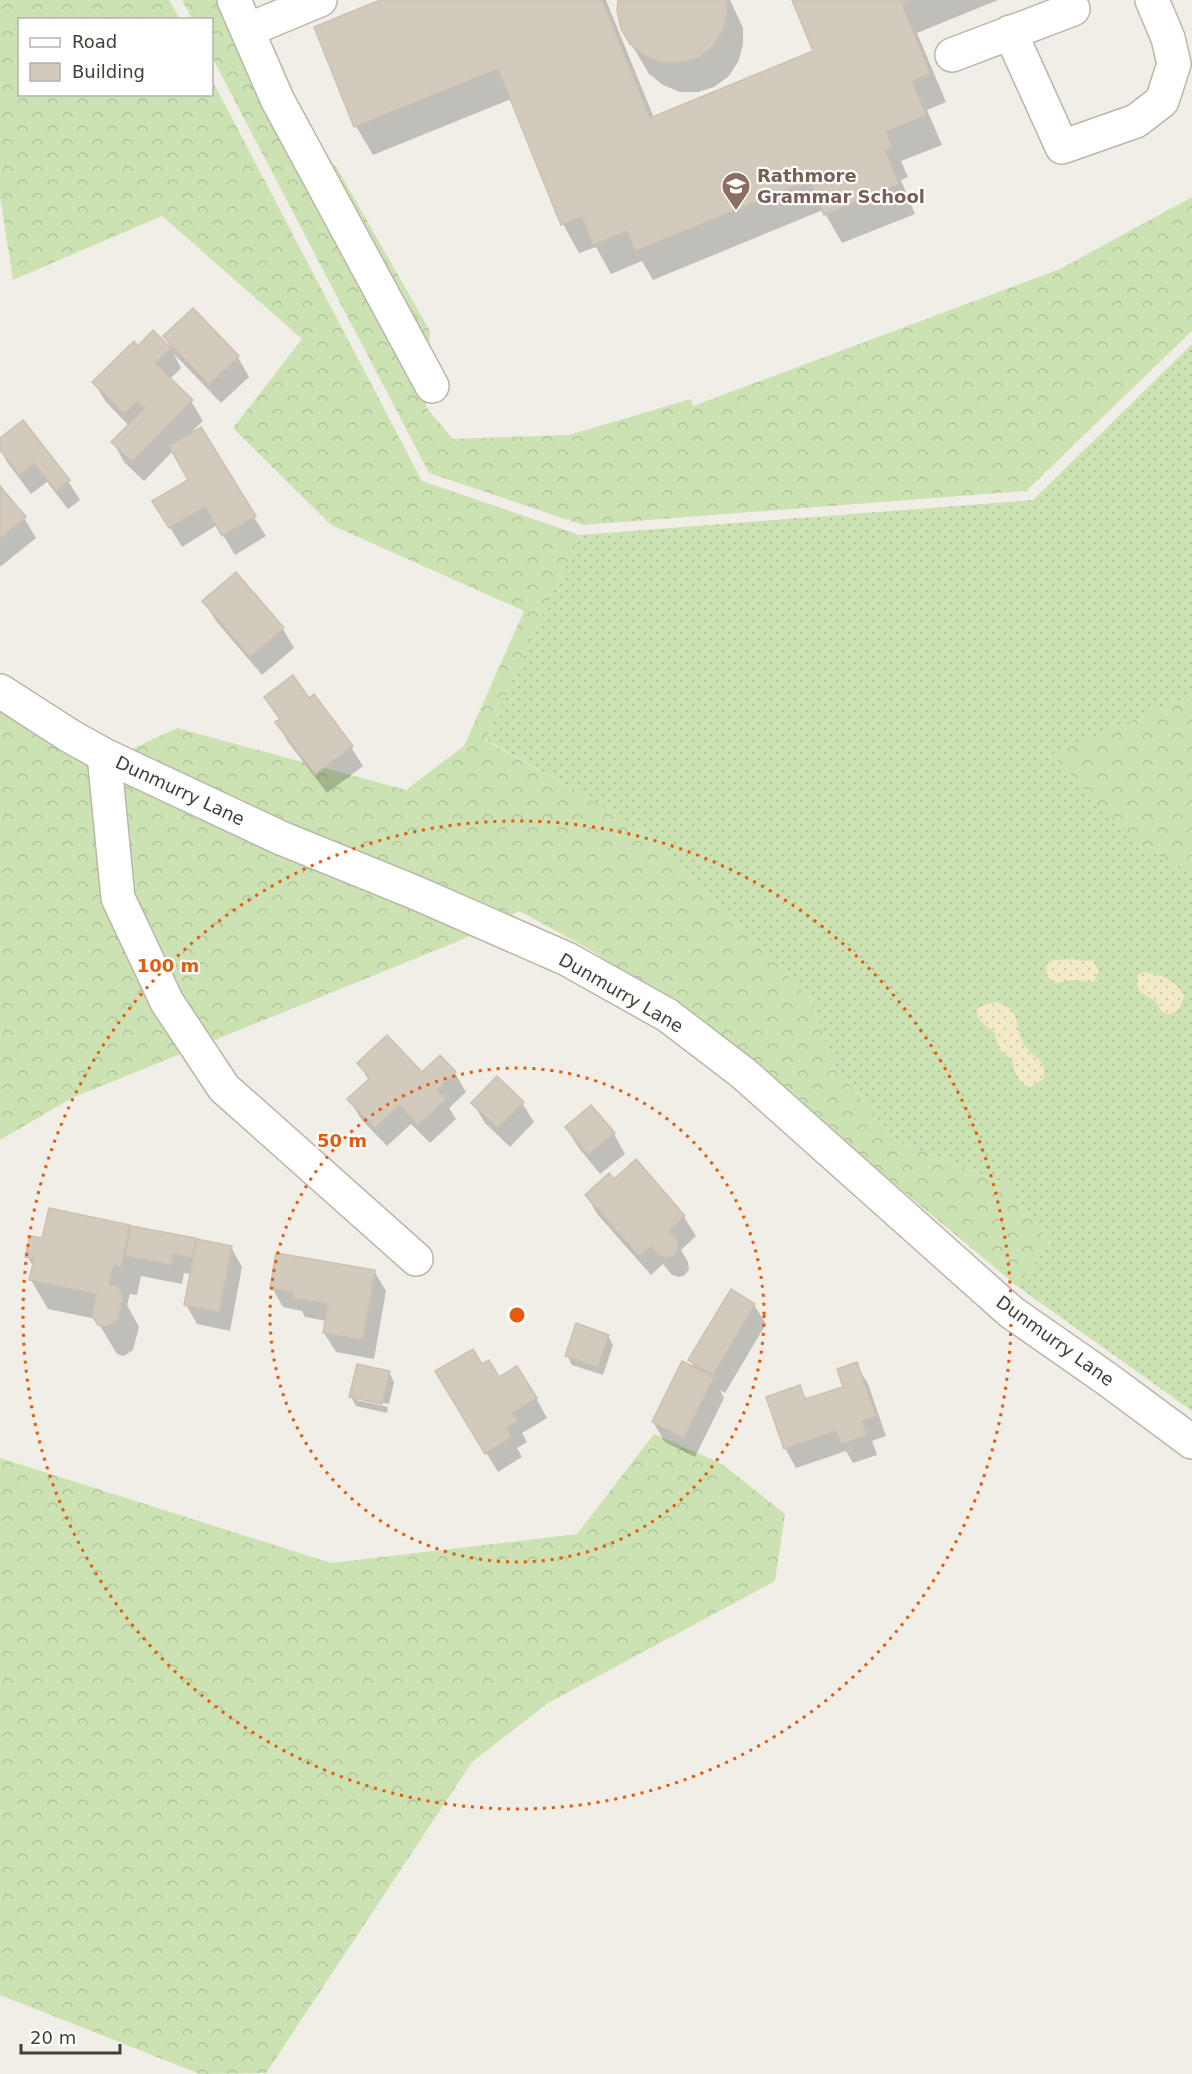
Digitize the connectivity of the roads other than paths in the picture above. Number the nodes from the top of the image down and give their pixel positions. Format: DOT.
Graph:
graph roads {
  1 [pos="234,0"];
  2 [pos="320,0"];
  3 [pos="1152,0"];
  4 [pos="1073,9"];
  5 [pos="248,30"];
  6 [pos="1010,32"];
  7 [pos="952,55"];
  8 [pos="432,386"];
  9 [pos="0,691"];
  10 [pos="104,755"];
  11 [pos="416,1259"];
  12 [pos="1192,1442"];
  1 -- 5 [label="street"];
  2 -- 5 [label="street"];
  3 -- 6 [label="street"];
  4 -- 6 [label="street"];
  5 -- 8 [label="street"];
  6 -- 7 [label="street"];
  9 -- 10 [label="street, Dunmurry Lane"];
  10 -- 11 [label="street"];
  10 -- 12 [label="street, Dunmurry Lane"];
}
